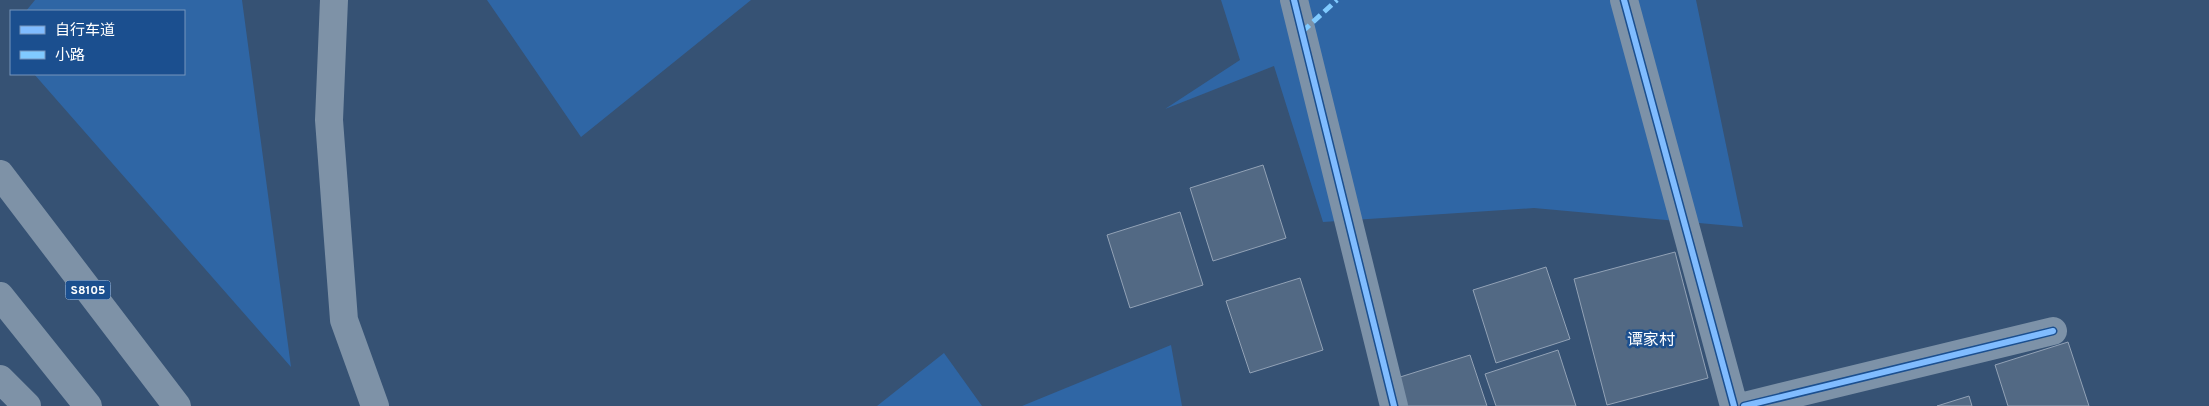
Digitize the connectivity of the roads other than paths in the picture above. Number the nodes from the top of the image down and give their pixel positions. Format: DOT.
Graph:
graph roads {
  1 [pos="334,0"];
  2 [pos="1294,0"];
  3 [pos="1624,0"];
  4 [pos="0,174"];
  5 [pos="0,296"];
  6 [pos="2053,331"];
  7 [pos="0,379"];
  8 [pos="27,406"];
  9 [pos="88,406"];
  10 [pos="177,406"];
  11 [pos="375,406"];
  12 [pos="1394,406"];
  13 [pos="1734,406"];
  14 [pos="1744,406"];
  1 -- 11 [label="highway"];
  2 -- 12 [label="street"];
  3 -- 13 [label="street"];
  4 -- 10 [label="highway, S8105"];
  5 -- 9 [label="highway"];
  6 -- 14 [label="street"];
  7 -- 8 [label="highway"];
}
